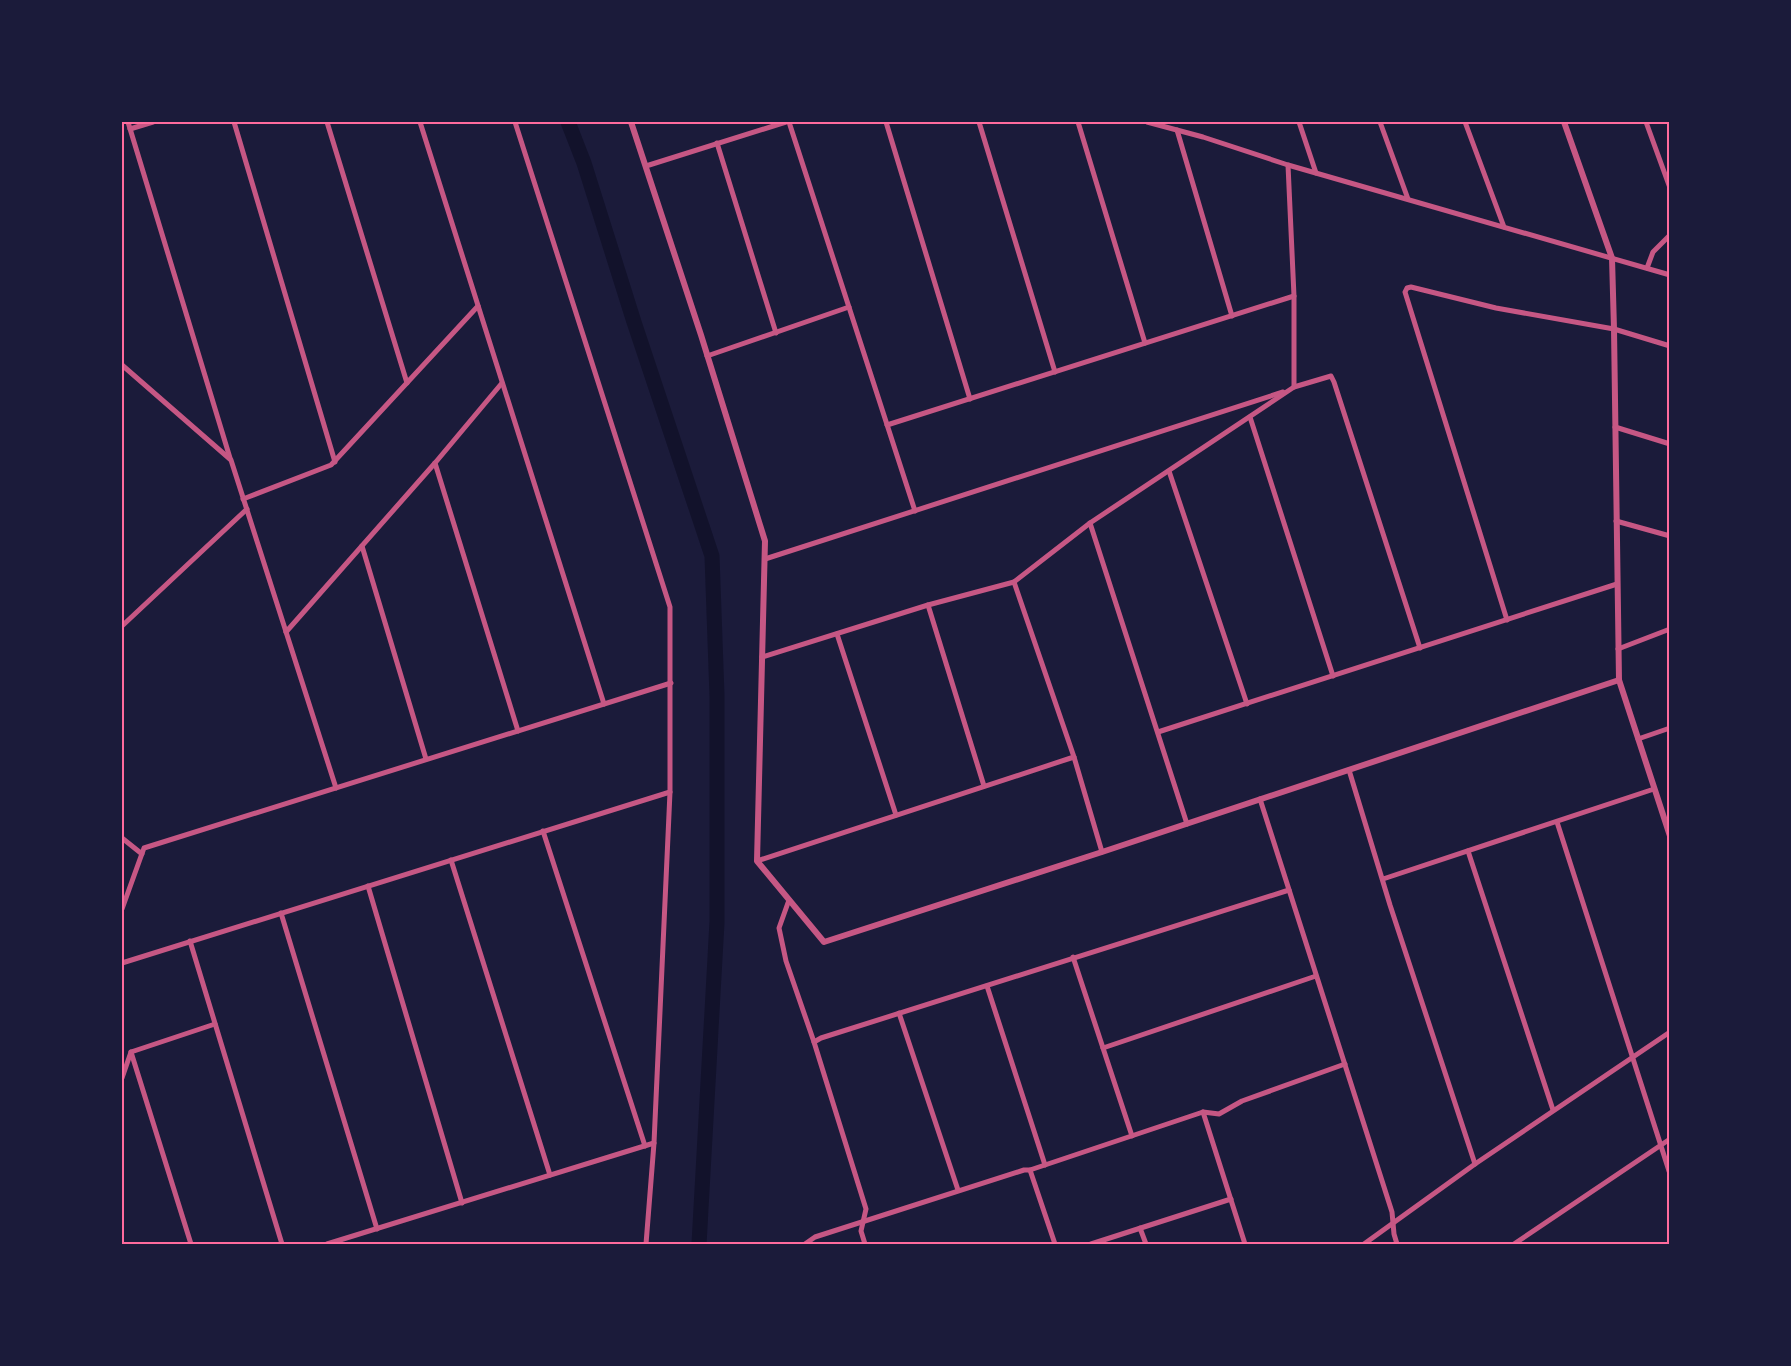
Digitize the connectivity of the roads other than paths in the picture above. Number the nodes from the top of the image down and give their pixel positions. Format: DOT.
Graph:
graph roads {
  1 [pos="128,122"];
  2 [pos="153,122"];
  3 [pos="234,122"];
  4 [pos="327,122"];
  5 [pos="420,122"];
  6 [pos="515,122"];
  7 [pos="631,122"];
  8 [pos="787,122"];
  9 [pos="885,122"];
  10 [pos="979,122"];
  11 [pos="1078,122"];
  12 [pos="1147,122"];
  13 [pos="1299,122"];
  14 [pos="1380,122"];
  15 [pos="1465,122"];
  16 [pos="1564,122"];
  17 [pos="1646,122"];
  18 [pos="130,129"];
  19 [pos="1177,130"];
  20 [pos="717,143"];
  21 [pos="1288,165"];
  22 [pos="646,166"];
  23 [pos="1316,173"];
  24 [pos="1670,188"];
  25 [pos="1407,199"];
  26 [pos="1504,227"];
  27 [pos="1670,235"];
  28 [pos="1612,258"];
  29 [pos="1647,268"];
  30 [pos="1670,275"];
  31 [pos="1294,296"];
  32 [pos="478,306"];
  33 [pos="849,307"];
  34 [pos="1232,316"];
  35 [pos="1614,329"];
  36 [pos="776,333"];
  37 [pos="1145,344"];
  38 [pos="1670,346"];
  39 [pos="708,356"];
  40 [pos="122,365"];
  41 [pos="1055,372"];
  42 [pos="407,383"];
  43 [pos="502,383"];
  44 [pos="1294,387"];
  45 [pos="1288,391"];
  46 [pos="970,399"];
  47 [pos="1250,417"];
  48 [pos="887,425"];
  49 [pos="1615,428"];
  50 [pos="1670,444"];
  51 [pos="231,460"];
  52 [pos="335,462"];
  53 [pos="435,463"];
  54 [pos="1169,471"];
  55 [pos="243,498"];
  56 [pos="247,509"];
  57 [pos="915,511"];
  58 [pos="1616,521"];
  59 [pos="1090,523"];
  60 [pos="1670,536"];
  61 [pos="362,546"];
  62 [pos="765,560"];
  63 [pos="1014,582"];
  64 [pos="1617,584"];
  65 [pos="928,606"];
  66 [pos="1507,620"];
  67 [pos="122,626"];
  68 [pos="1670,629"];
  69 [pos="286,632"];
  70 [pos="837,634"];
  71 [pos="1420,648"];
  72 [pos="1618,649"];
  73 [pos="762,657"];
  74 [pos="1333,676"];
  75 [pos="1619,680"];
  76 [pos="671,683"];
  77 [pos="604,704"];
  78 [pos="1247,704"];
  79 [pos="1670,728"];
  80 [pos="518,731"];
  81 [pos="1158,732"];
  82 [pos="1638,739"];
  83 [pos="1074,757"];
  84 [pos="426,759"];
  85 [pos="1349,770"];
  86 [pos="984,786"];
  87 [pos="336,788"];
  88 [pos="1654,789"];
  89 [pos="670,792"];
  90 [pos="1260,800"];
  91 [pos="897,815"];
  92 [pos="1557,822"];
  93 [pos="1668,823"];
  94 [pos="1187,824"];
  95 [pos="543,831"];
  96 [pos="1670,836"];
  97 [pos="122,838"];
  98 [pos="1102,852"];
  99 [pos="1468,852"];
  100 [pos="142,854"];
  101 [pos="451,860"];
  102 [pos="757,861"];
  103 [pos="1383,879"];
  104 [pos="368,886"];
  105 [pos="1288,890"];
  106 [pos="789,900"];
  107 [pos="122,909"];
  108 [pos="281,913"];
  109 [pos="190,941"];
  110 [pos="1073,957"];
  111 [pos="122,963"];
  112 [pos="1316,976"];
  113 [pos="987,986"];
  114 [pos="900,1013"];
  115 [pos="215,1024"];
  116 [pos="1670,1032"];
  117 [pos="813,1042"];
  118 [pos="1103,1048"];
  119 [pos="131,1052"];
  120 [pos="1633,1056"];
  121 [pos="1345,1064"];
  122 [pos="122,1078"];
  123 [pos="1553,1110"];
  124 [pos="1203,1112"];
  125 [pos="1132,1136"];
  126 [pos="1670,1139"];
  127 [pos="654,1143"];
  128 [pos="1660,1145"];
  129 [pos="645,1146"];
  130 [pos="1475,1164"];
  131 [pos="1045,1165"];
  132 [pos="1030,1170"];
  133 [pos="1670,1174"];
  134 [pos="550,1175"];
  135 [pos="958,1190"];
  136 [pos="1231,1198"];
  137 [pos="462,1203"];
  138 [pos="864,1221"];
  139 [pos="1393,1222"];
  140 [pos="1140,1228"];
  141 [pos="377,1229"];
  142 [pos="191,1245"];
  143 [pos="282,1245"];
  144 [pos="327,1245"];
  145 [pos="646,1245"];
  146 [pos="805,1245"];
  147 [pos="865,1245"];
  148 [pos="1055,1245"];
  149 [pos="1091,1245"];
  150 [pos="1146,1245"];
  151 [pos="1245,1245"];
  152 [pos="1364,1245"];
  153 [pos="1397,1245"];
  154 [pos="1514,1245"];
  1 -- 18 [label="street"];
  2 -- 18 [label="street"];
  3 -- 52 [label="street"];
  4 -- 42 [label="street"];
  5 -- 32 [label="street"];
  6 -- 76 [label="street"];
  7 -- 22 [label="street"];
  8 -- 20 [label="street"];
  8 -- 33 [label="street"];
  9 -- 46 [label="street"];
  10 -- 41 [label="street"];
  11 -- 37 [label="street"];
  12 -- 19 [label="street"];
  13 -- 23 [label="street"];
  14 -- 25 [label="street"];
  15 -- 26 [label="street"];
  16 -- 28 [label="street"];
  17 -- 24 [label="street"];
  18 -- 51 [label="street"];
  19 -- 21 [label="street"];
  19 -- 34 [label="street"];
  20 -- 22 [label="street"];
  20 -- 36 [label="street"];
  21 -- 23 [label="street"];
  21 -- 31 [label="street"];
  22 -- 39 [label="street"];
  23 -- 25 [label="street"];
  25 -- 26 [label="street"];
  26 -- 28 [label="street"];
  27 -- 29 [label="street"];
  28 -- 29 [label="street"];
  28 -- 35 [label="street"];
  29 -- 30 [label="street"];
  31 -- 34 [label="street"];
  31 -- 44 [label="street"];
  32 -- 42 [label="street"];
  32 -- 43 [label="street"];
  33 -- 36 [label="street"];
  33 -- 48 [label="street"];
  34 -- 37 [label="street"];
  35 -- 38 [label="street"];
  35 -- 49 [label="street"];
  35 -- 66 [label="street"];
  36 -- 39 [label="street"];
  37 -- 41 [label="street"];
  39 -- 62 [label="street"];
  40 -- 51 [label="street"];
  41 -- 46 [label="street"];
  42 -- 52 [label="street"];
  43 -- 53 [label="street"];
  43 -- 77 [label="street"];
  44 -- 45 [label="street"];
  44 -- 71 [label="street"];
  45 -- 47 [label="street"];
  45 -- 57 [label="street"];
  46 -- 48 [label="street"];
  47 -- 54 [label="street"];
  47 -- 74 [label="street"];
  48 -- 57 [label="street"];
  49 -- 50 [label="street"];
  49 -- 58 [label="street"];
  51 -- 55 [label="street"];
  52 -- 55 [label="street"];
  53 -- 61 [label="street"];
  53 -- 80 [label="street"];
  54 -- 59 [label="street"];
  54 -- 78 [label="street"];
  55 -- 56 [label="street"];
  56 -- 67 [label="street"];
  56 -- 69 [label="street"];
  57 -- 62 [label="street"];
  58 -- 60 [label="street"];
  58 -- 64 [label="street"];
  59 -- 63 [label="street"];
  59 -- 81 [label="street"];
  61 -- 69 [label="street"];
  61 -- 84 [label="street"];
  62 -- 73 [label="street"];
  63 -- 65 [label="street"];
  63 -- 83 [label="street"];
  64 -- 66 [label="street"];
  64 -- 72 [label="street"];
  65 -- 70 [label="street"];
  65 -- 86 [label="street"];
  66 -- 71 [label="street"];
  68 -- 72 [label="street"];
  69 -- 87 [label="street"];
  70 -- 73 [label="street"];
  70 -- 91 [label="street"];
  71 -- 74 [label="street"];
  72 -- 75 [label="street"];
  73 -- 102 [label="street"];
  74 -- 78 [label="street"];
  75 -- 82 [label="street"];
  75 -- 85 [label="street"];
  76 -- 77 [label="street"];
  76 -- 89 [label="street"];
  77 -- 80 [label="street"];
  78 -- 81 [label="street"];
  79 -- 82 [label="street"];
  80 -- 84 [label="street"];
  81 -- 94 [label="street"];
  82 -- 88 [label="street"];
  83 -- 86 [label="street"];
  83 -- 98 [label="street"];
  84 -- 87 [label="street"];
  85 -- 90 [label="street"];
  85 -- 103 [label="street"];
  86 -- 91 [label="street"];
  87 -- 100 [label="street"];
  88 -- 92 [label="street"];
  88 -- 93 [label="street"];
  89 -- 95 [label="street"];
  89 -- 127 [label="street"];
  90 -- 94 [label="street"];
  90 -- 105 [label="street"];
  91 -- 102 [label="street"];
  92 -- 99 [label="street"];
  92 -- 120 [label="street"];
  93 -- 96 [label="street"];
  94 -- 98 [label="street"];
  95 -- 101 [label="street"];
  95 -- 129 [label="street"];
  97 -- 100 [label="street"];
  98 -- 106 [label="street"];
  99 -- 103 [label="street"];
  99 -- 123 [label="street"];
  100 -- 107 [label="street"];
  101 -- 104 [label="street"];
  101 -- 134 [label="street"];
  102 -- 106 [label="street"];
  103 -- 130 [label="street"];
  104 -- 108 [label="street"];
  104 -- 137 [label="street"];
  105 -- 110 [label="street"];
  105 -- 112 [label="street"];
  106 -- 117 [label="street"];
  108 -- 109 [label="street"];
  108 -- 141 [label="street"];
  109 -- 111 [label="street"];
  109 -- 115 [label="street"];
  110 -- 113 [label="street"];
  110 -- 118 [label="street"];
  112 -- 118 [label="street"];
  112 -- 121 [label="street"];
  113 -- 114 [label="street"];
  113 -- 131 [label="street"];
  114 -- 117 [label="street"];
  114 -- 135 [label="street"];
  115 -- 119 [label="street"];
  115 -- 143 [label="street"];
  116 -- 120 [label="street"];
  117 -- 138 [label="street"];
  118 -- 125 [label="street"];
  119 -- 122 [label="street"];
  119 -- 142 [label="street"];
  120 -- 123 [label="street"];
  120 -- 128 [label="street"];
  121 -- 124 [label="street"];
  121 -- 139 [label="street"];
  123 -- 130 [label="street"];
  124 -- 125 [label="street"];
  124 -- 136 [label="street"];
  125 -- 131 [label="street"];
  126 -- 128 [label="street"];
  127 -- 129 [label="street"];
  127 -- 145 [label="street"];
  128 -- 133 [label="street"];
  128 -- 154 [label="street"];
  129 -- 134 [label="street"];
  130 -- 139 [label="street"];
  131 -- 132 [label="street"];
  132 -- 135 [label="street"];
  132 -- 148 [label="street"];
  134 -- 137 [label="street"];
  135 -- 138 [label="street"];
  136 -- 140 [label="street"];
  136 -- 151 [label="street"];
  137 -- 141 [label="street"];
  138 -- 146 [label="street"];
  138 -- 147 [label="street"];
  139 -- 152 [label="street"];
  139 -- 153 [label="street"];
  140 -- 149 [label="street"];
  140 -- 150 [label="street"];
  141 -- 144 [label="street"];
}
